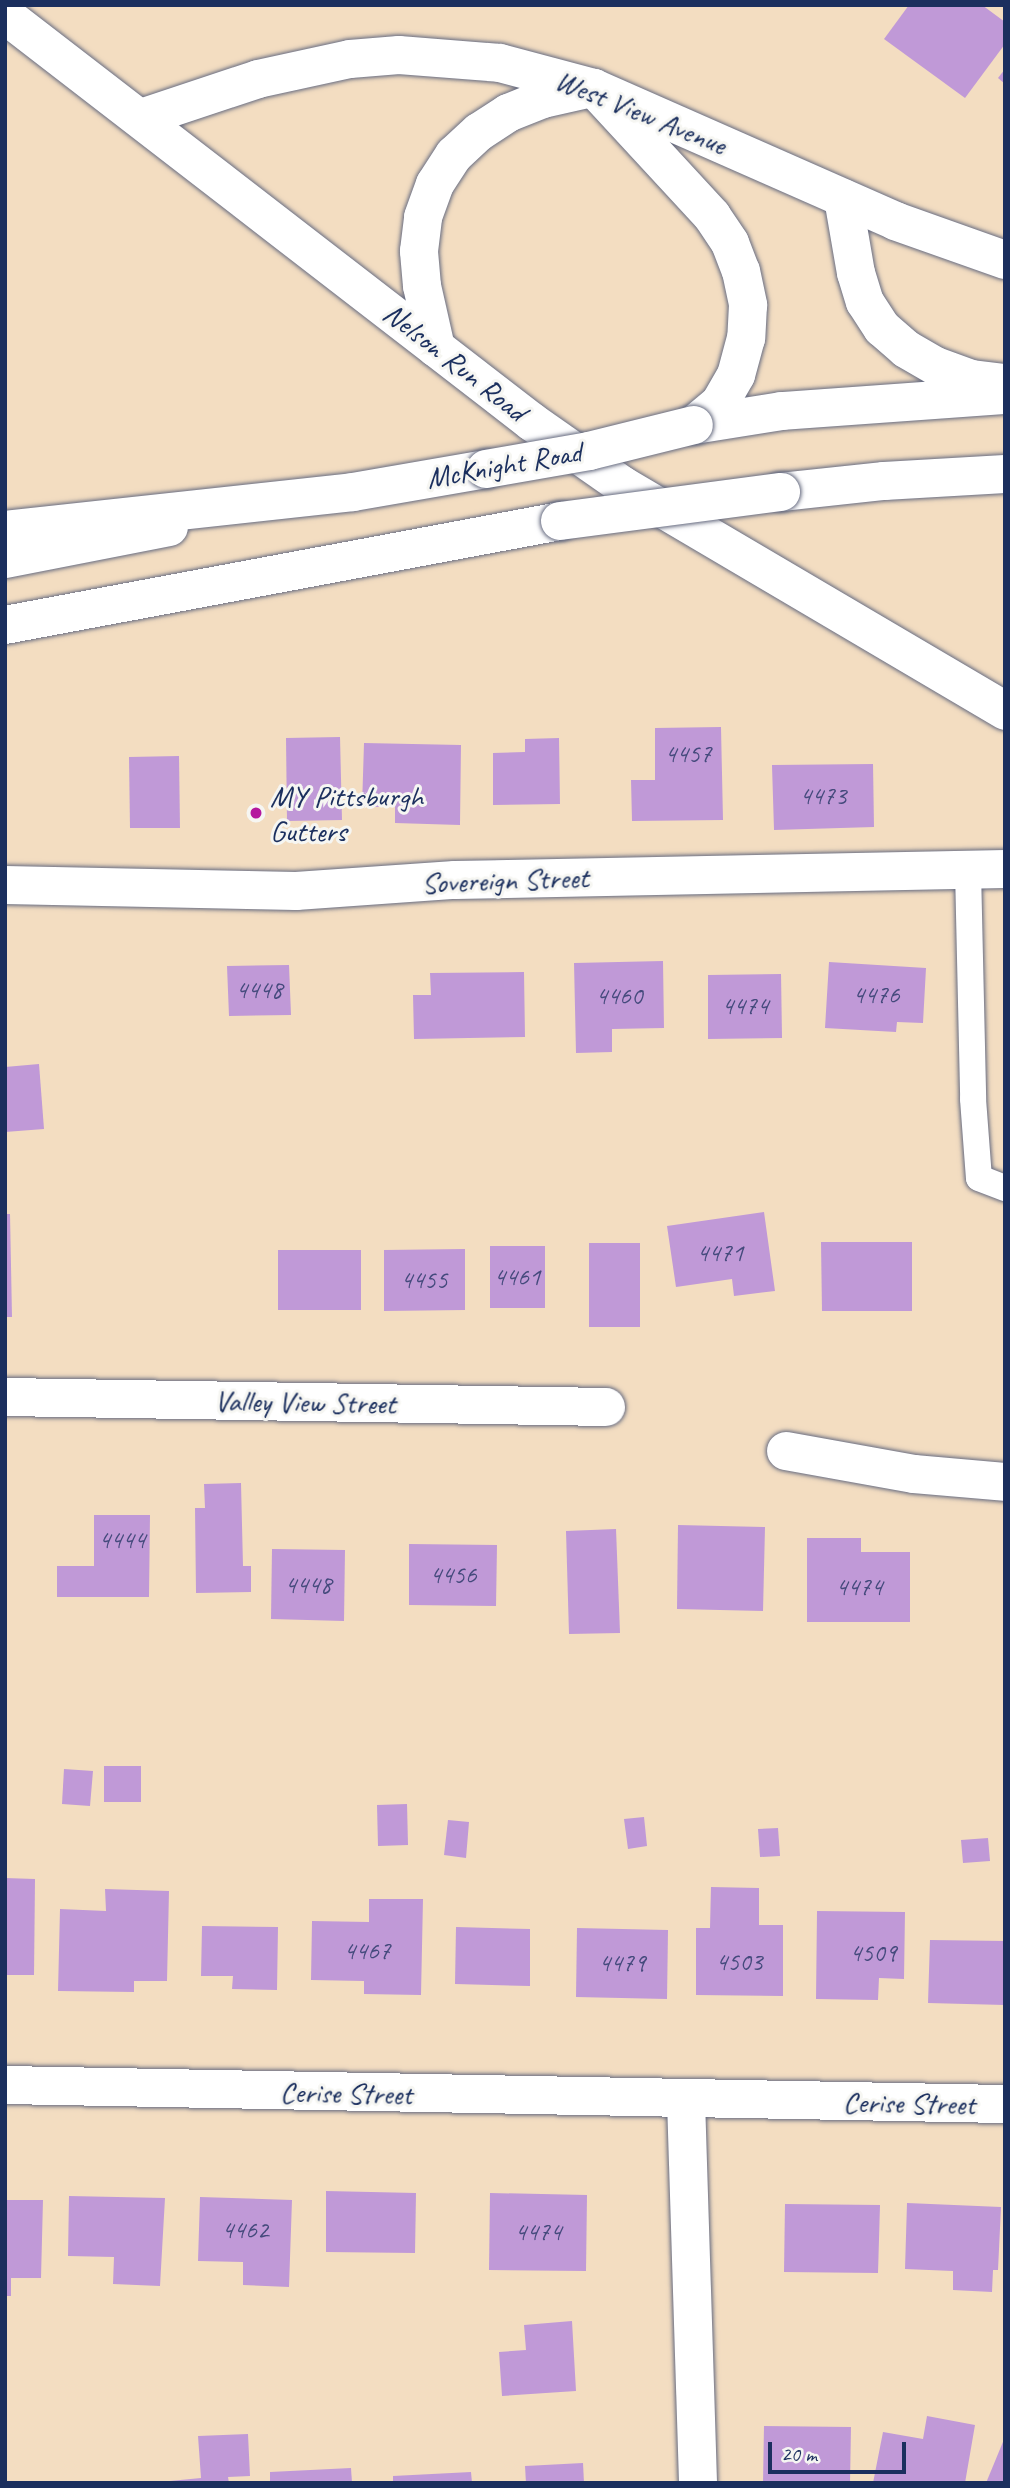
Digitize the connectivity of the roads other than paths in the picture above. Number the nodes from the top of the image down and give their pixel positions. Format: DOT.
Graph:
graph roads {
  1 [pos="5,15"];
  2 [pos="594,88"];
  3 [pos="141,118"];
  4 [pos="843,198"];
  5 [pos="1005,260"];
  6 [pos="436,348"];
  7 [pos="1005,383"];
  8 [pos="1005,396"];
  9 [pos="694,425"];
  10 [pos="1005,474"];
  11 [pos="354,492"];
  12 [pos="5,530"];
  13 [pos="5,559"];
  14 [pos="5,625"];
  15 [pos="1005,711"];
  16 [pos="986,869"];
  17 [pos="5,886"];
  18 [pos="1005,1188"];
  19 [pos="5,1397"];
  20 [pos="606,1408"];
  21 [pos="786,1451"];
  22 [pos="1005,1482"];
  23 [pos="5,2085"];
  24 [pos="687,2100"];
  25 [pos="1005,2104"];
  26 [pos="698,2483"];
  1 -- 3 [label="main road, Nelson Run Road"];
  2 -- 3 [label="main road, West View Avenue"];
  2 -- 4 [label="main road, West View Avenue"];
  2 -- 6 [label="main road"];
  2 -- 9 [label="main road"];
  3 -- 6 [label="main road, Nelson Run Road"];
  4 -- 5 [label="main road, West View Avenue"];
  4 -- 7 [label="main road"];
  6 -- 15 [label="main road, Nelson Run Road"];
  8 -- 9 [label="main road, McKnight Road"];
  9 -- 11 [label="main road, McKnight Road, bridge"];
  10 -- 14 [label="main road, bridge"];
  11 -- 12 [label="main road"];
  11 -- 13 [label="main road, McKnight Road"];
  16 -- 17 [label="main road, Sovereign Street"];
  16 -- 18 [label="lane"];
  19 -- 20 [label="main road, Valley View Street"];
  21 -- 22 [label="main road"];
  23 -- 24 [label="main road, Cerise Street"];
  24 -- 25 [label="main road, Cerise Street"];
  24 -- 26 [label="main road"];
}
